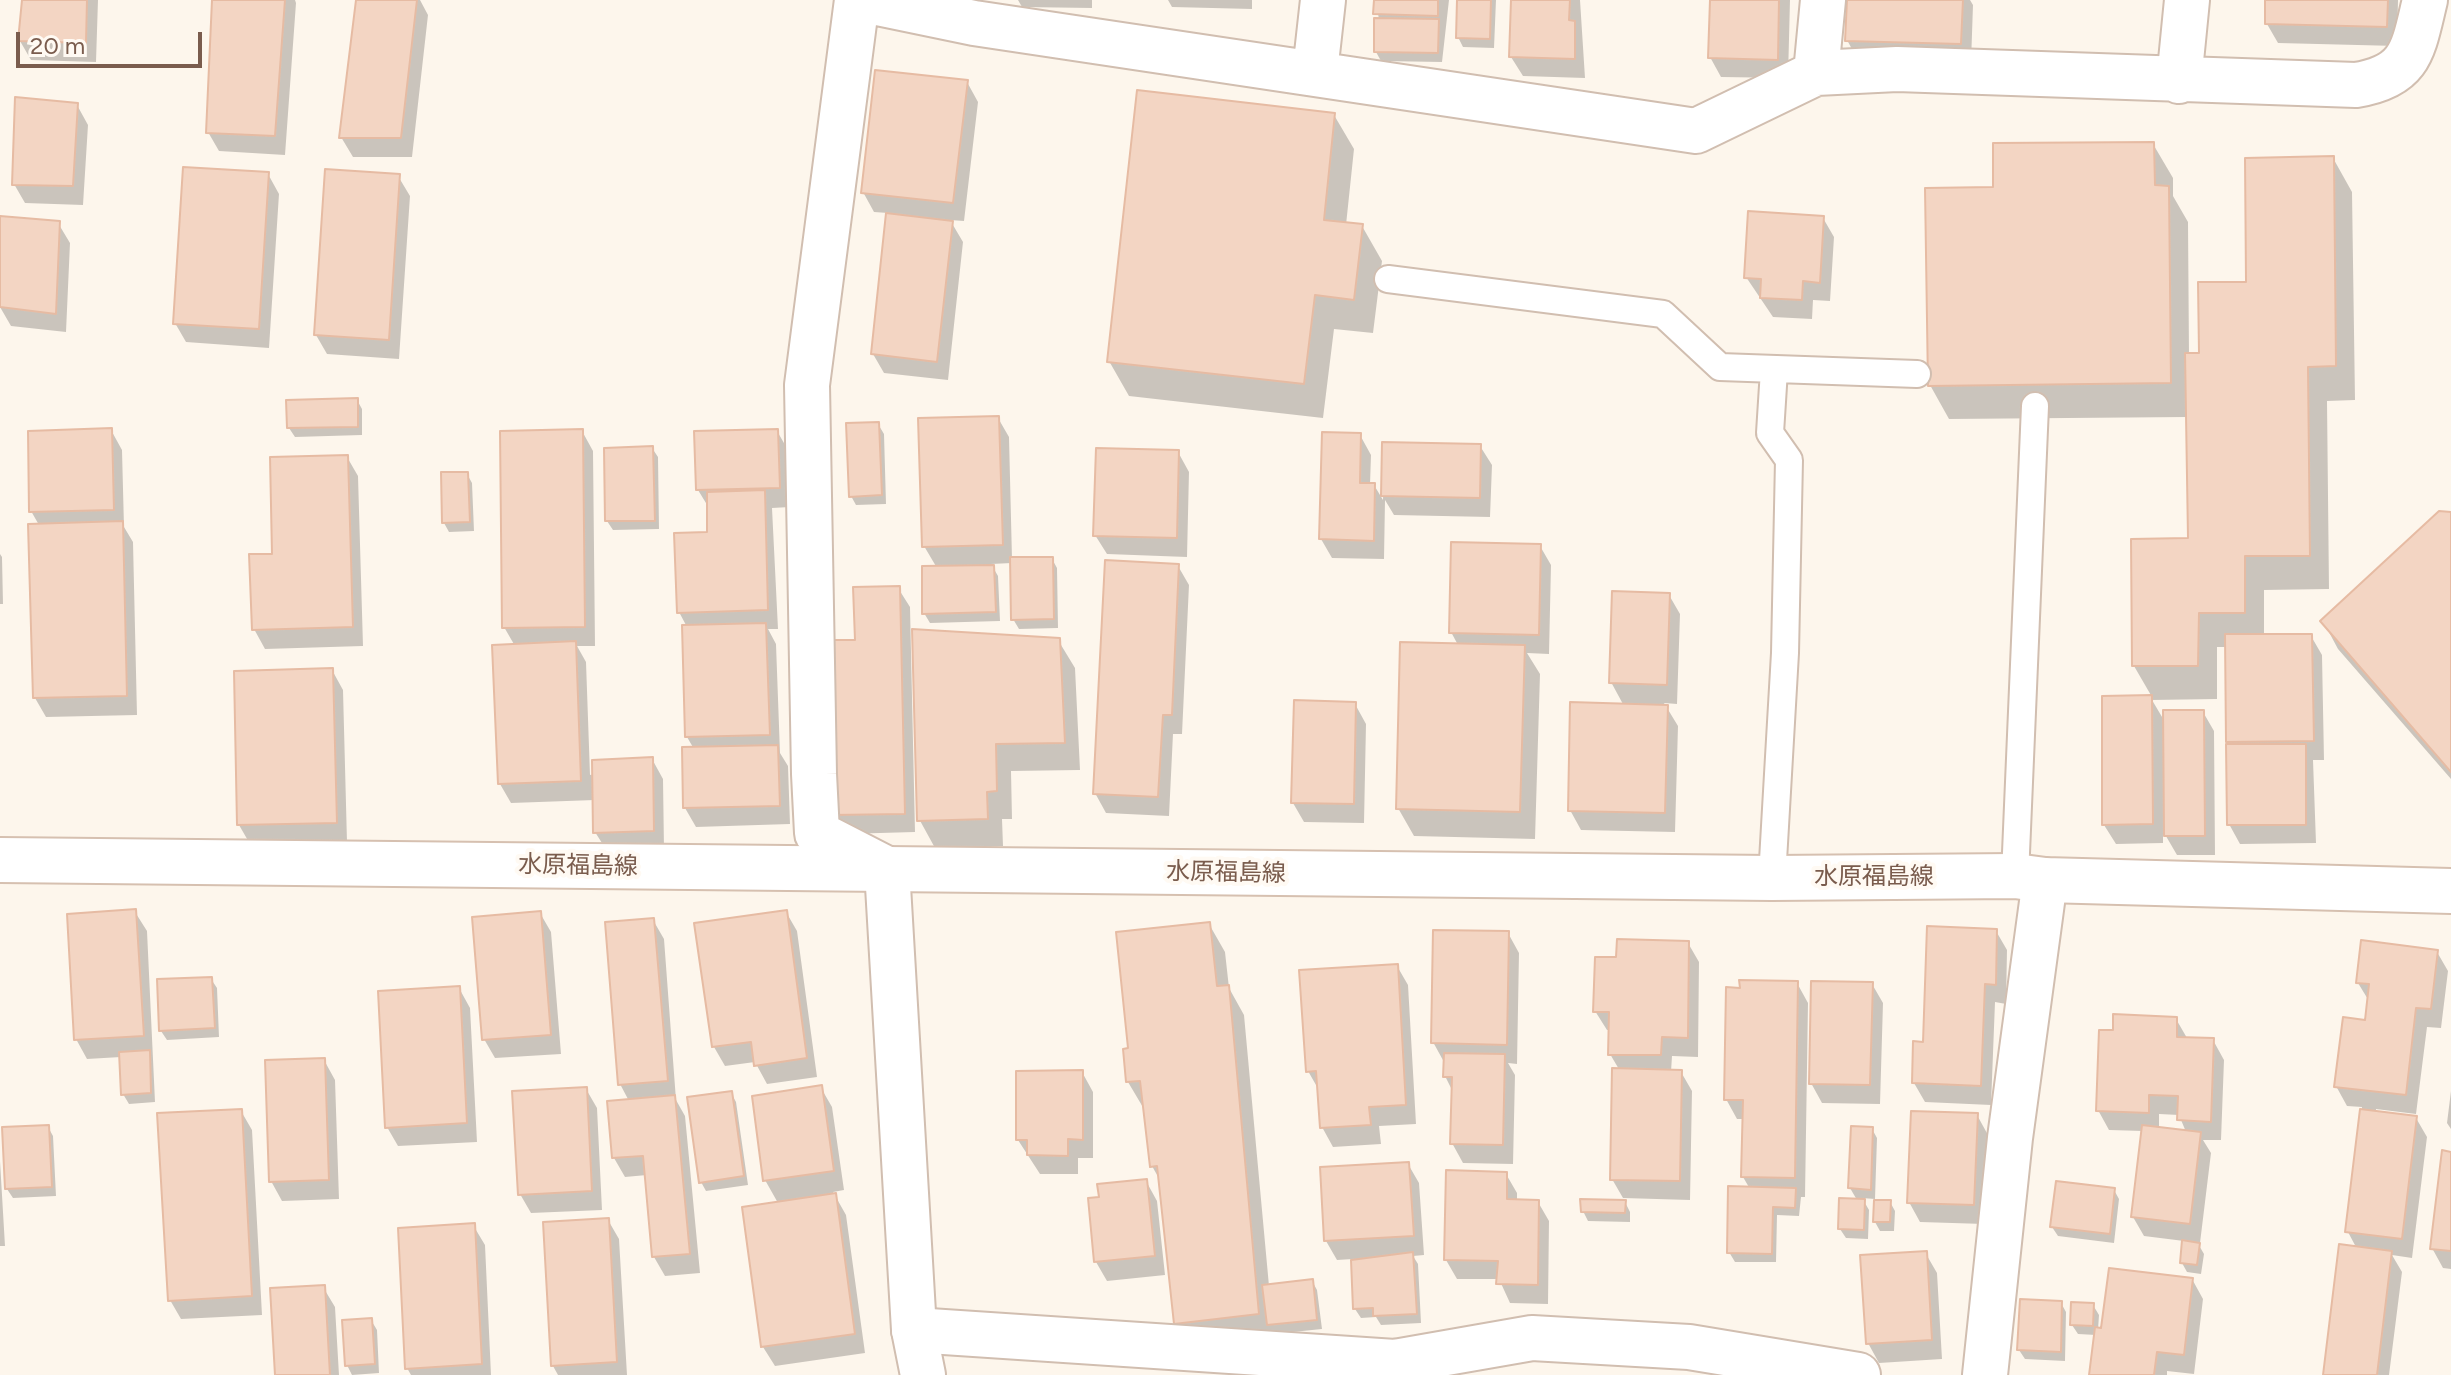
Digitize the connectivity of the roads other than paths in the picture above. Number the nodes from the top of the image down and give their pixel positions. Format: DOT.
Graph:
graph roads {
  1 [pos="857,0"];
  2 [pos="863,0"];
  3 [pos="1323,0"];
  4 [pos="1823,0"];
  5 [pos="2187,0"];
  6 [pos="2425,0"];
  7 [pos="975,11"];
  8 [pos="1315,72"];
  9 [pos="1816,73"];
  10 [pos="2179,81"];
  11 [pos="1388,279"];
  12 [pos="1774,370"];
  13 [pos="1917,374"];
  14 [pos="2035,406"];
  15 [pos="0,860"];
  16 [pos="887,869"];
  17 [pos="1772,878"];
  18 [pos="2030,878"];
  19 [pos="2451,891"];
  20 [pos="914,1330"];
  21 [pos="1394,1369"];
  22 [pos="923,1375"];
  23 [pos="1858,1375"];
  24 [pos="1985,1375"];
  1 -- 16 [label="street"];
  2 -- 7 [label="street"];
  3 -- 8 [label="street"];
  4 -- 9 [label="street"];
  5 -- 10 [label="street"];
  6 -- 10 [label="street"];
  7 -- 8 [label="street"];
  8 -- 9 [label="street"];
  9 -- 10 [label="street"];
  11 -- 12 [label="lane"];
  12 -- 13 [label="lane"];
  12 -- 17 [label="lane"];
  14 -- 18 [label="lane"];
  15 -- 16 [label="street, 水原福島線"];
  16 -- 17 [label="street, 水原福島線"];
  16 -- 20 [label="street"];
  17 -- 18 [label="street, 水原福島線"];
  18 -- 19 [label="street, 水原福島線"];
  18 -- 24 [label="street"];
  20 -- 21 [label="street"];
  20 -- 22 [label="street"];
  21 -- 23 [label="street"];
}
